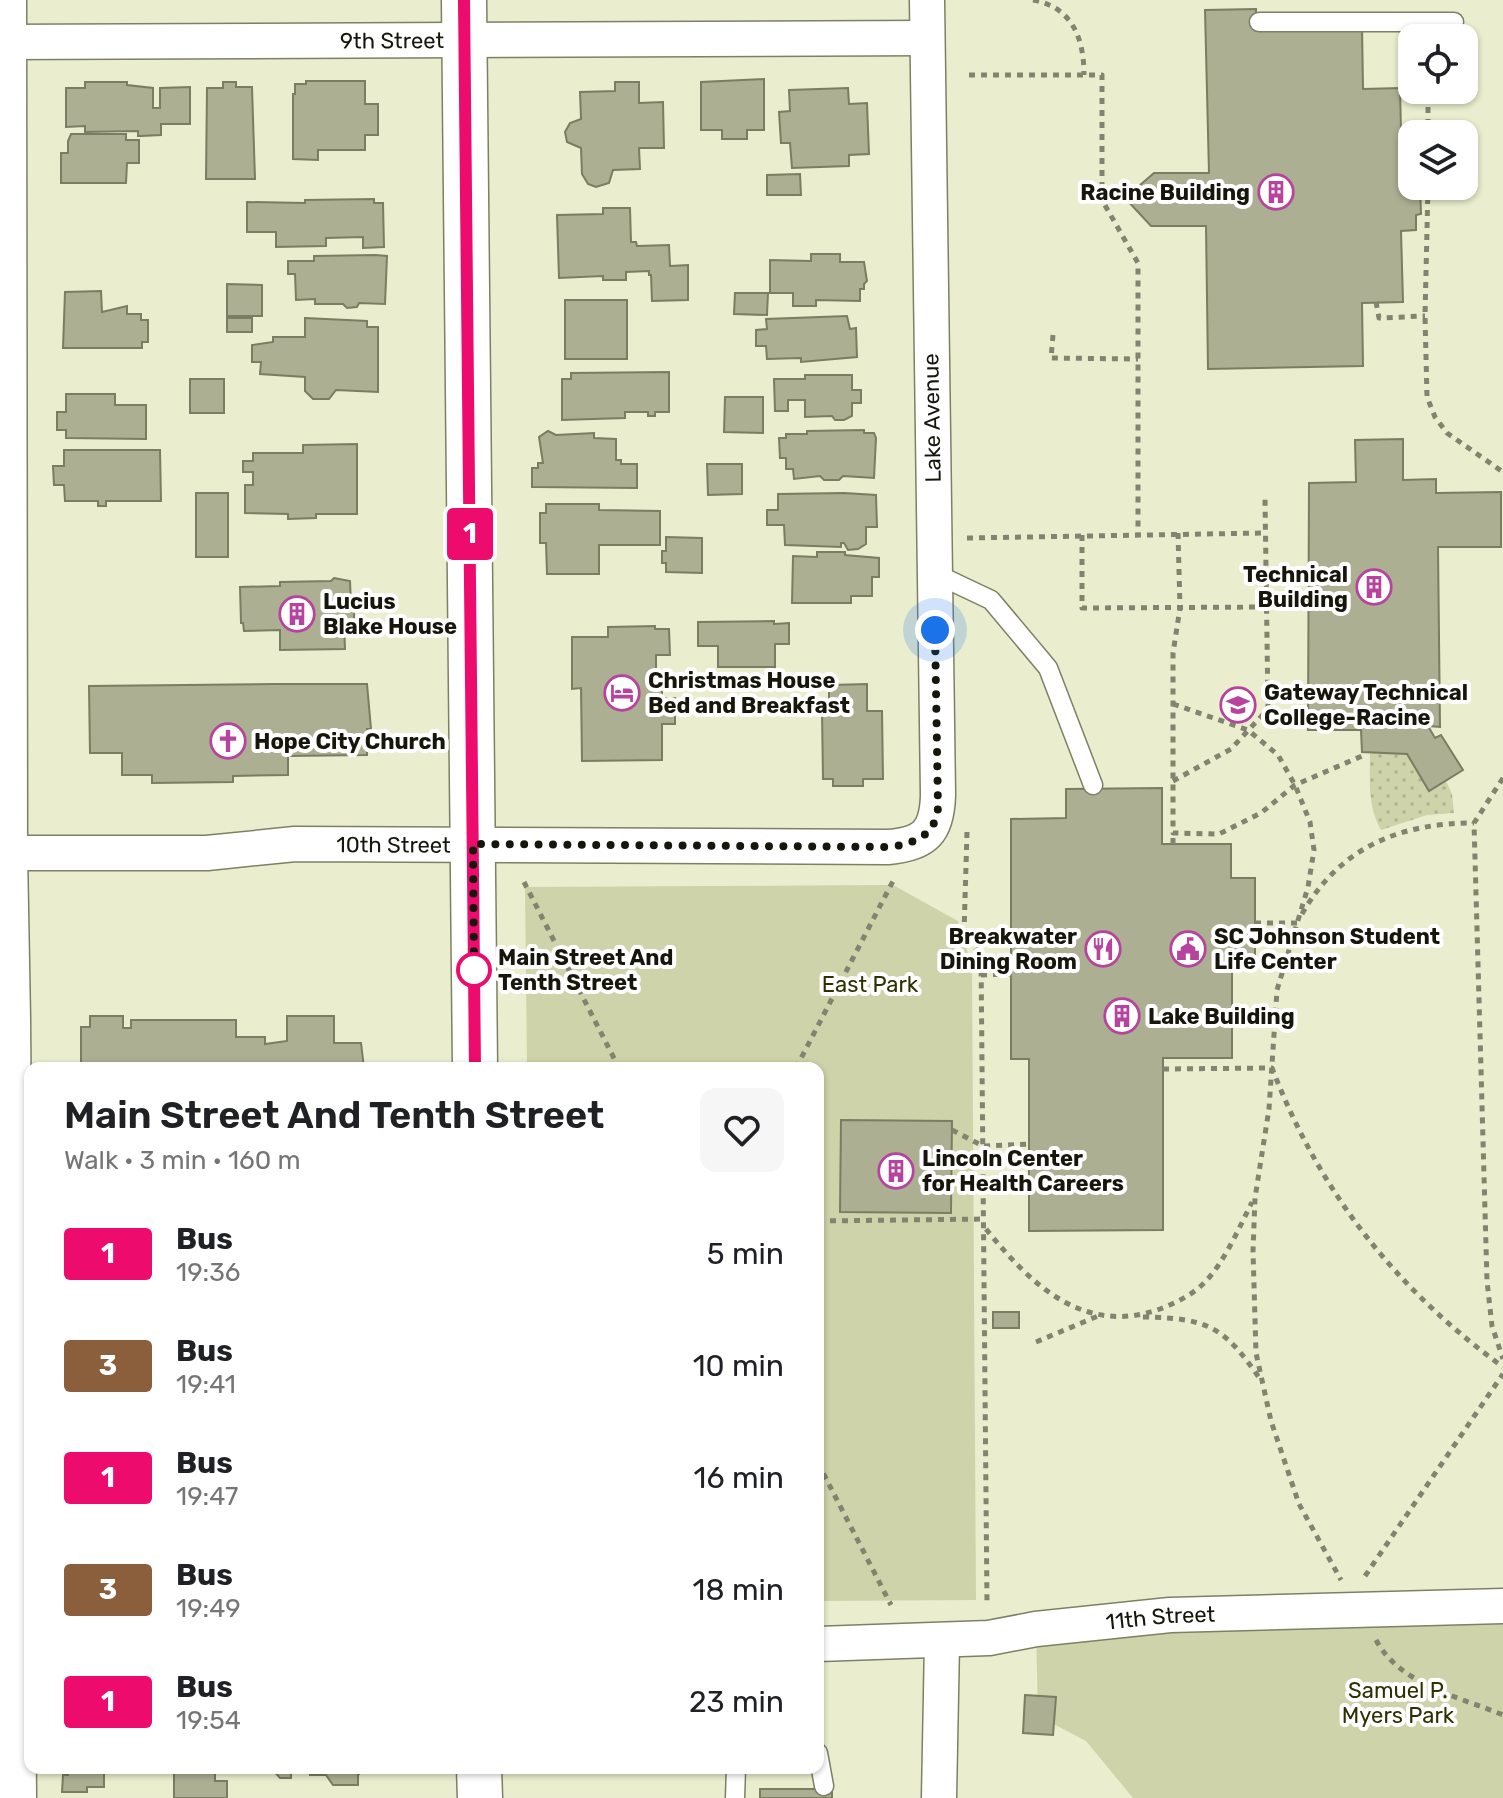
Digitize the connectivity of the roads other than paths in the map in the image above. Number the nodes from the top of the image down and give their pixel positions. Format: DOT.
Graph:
graph roads {
  1 [pos="927,0"];
  2 [pos="464,20"];
  3 [pos="1259,22"];
  4 [pos="1454,22"];
  5 [pos="3,28"];
  6 [pos="927,38"];
  7 [pos="934,573"];
  8 [pos="1093,785"];
  9 [pos="927,833"];
  10 [pos="473,844"];
  11 [pos="2,852"];
  12 [pos="475,1062"];
  13 [pos="1503,1606"];
  14 [pos="942,1642"];
  15 [pos="824,1644"];
  16 [pos="14,1654"];
  17 [pos="479,1774"];
  18 [pos="736,1774"];
  19 [pos="822,1774"];
  20 [pos="824,1786"];
  21 [pos="14,1798"];
  22 [pos="480,1798"];
  23 [pos="735,1798"];
  24 [pos="939,1798"];
  1 -- 6 [label="street, Lake Avenue"];
  2 -- 5 [label="street, 9th Street"];
  2 -- 6 [label="street, 9th Street"];
  2 -- 10 [label="street"];
  3 -- 4 [label="lane"];
  5 -- 11 [label="street"];
  6 -- 7 [label="street, Lake Avenue"];
  7 -- 8 [label="lane"];
  7 -- 9 [label="street, Lake Avenue"];
  9 -- 10 [label="street, 10th Street"];
  10 -- 11 [label="street, 10th Street"];
  10 -- 12 [label="street"];
  11 -- 16 [label="street"];
  13 -- 14 [label="street, 11th Street"];
  14 -- 15 [label="street, 11th Street"];
  14 -- 24 [label="street"];
  16 -- 21 [label="street"];
  17 -- 22 [label="street"];
  18 -- 23 [label="lane"];
  19 -- 20 [label="lane"];
}
